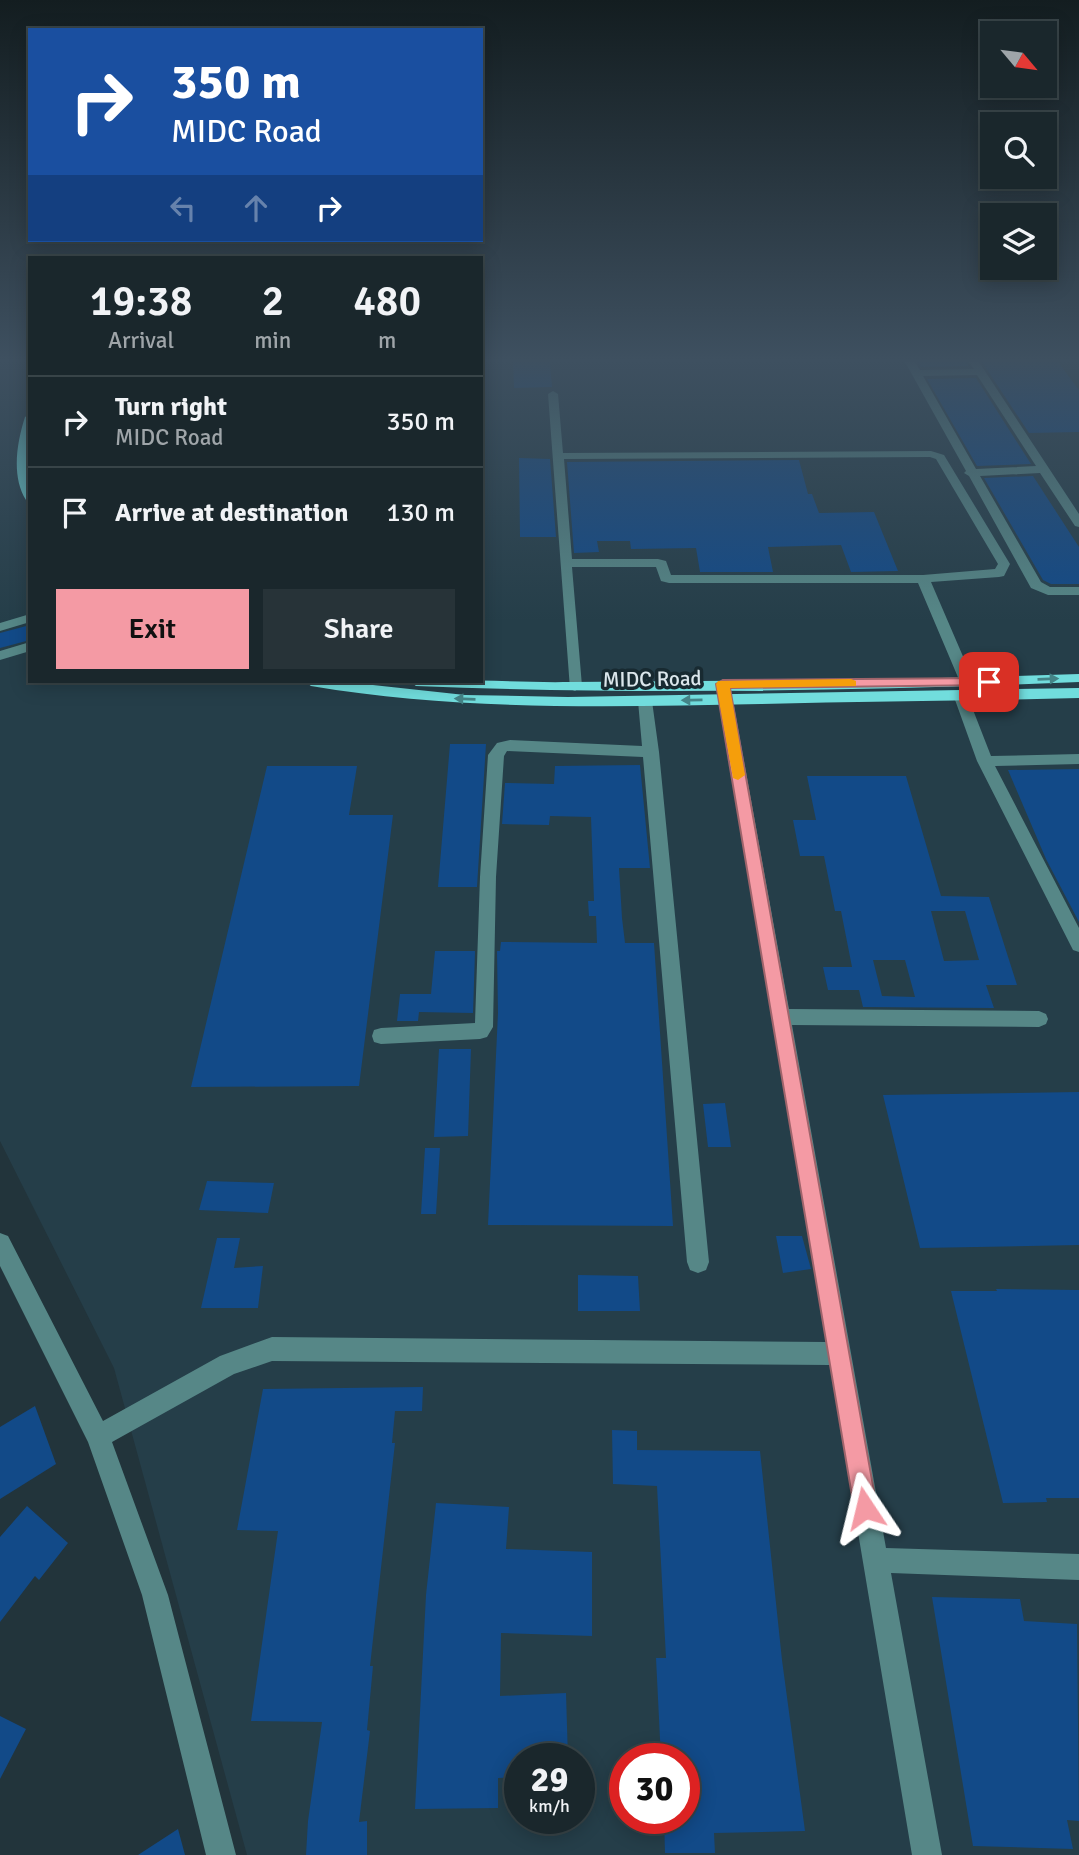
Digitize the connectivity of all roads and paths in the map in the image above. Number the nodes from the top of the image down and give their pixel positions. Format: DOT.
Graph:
graph roads {
  1 [pos="22,449"];
  2 [pos="557,449"];
  3 [pos="957,449"];
  4 [pos="1030,449"];
  5 [pos="558,456"];
  6 [pos="1043,469"];
  7 [pos="970,473"];
  8 [pos="28,494"];
  9 [pos="1079,523"];
  10 [pos="568,564"];
  11 [pos="923,579"];
  12 [pos="1079,590"];
  13 [pos="28,619"];
  14 [pos="0,627"];
  15 [pos="28,647"];
  16 [pos="0,656"];
  17 [pos="1079,678"];
  18 [pos="324,683"];
  19 [pos="469,683"];
  20 [pos="575,687"];
  21 [pos="964,690"];
  22 [pos="724,692"];
  23 [pos="1079,693"];
  24 [pos="645,701"];
  25 [pos="651,752"];
  26 [pos="1079,759"];
  27 [pos="985,761"];
  28 [pos="1079,945"];
  29 [pos="779,1017"];
  30 [pos="1039,1019"];
  31 [pos="381,1037"];
  32 [pos="0,1243"];
  33 [pos="698,1262"];
  34 [pos="838,1354"];
  35 [pos="98,1437"];
  36 [pos="874,1560"];
  37 [pos="1079,1567"];
  38 [pos="221,1855"];
  39 [pos="927,1855"];
  1 -- 8 [label="main road"];
  2 -- 5 [label="street"];
  3 -- 7 [label="street"];
  4 -- 6 [label="street"];
  5 -- 10 [label="street"];
  5 -- 11 [label="street"];
  6 -- 7 [label="street"];
  6 -- 9 [label="street"];
  7 -- 12 [label="street"];
  10 -- 11 [label="street"];
  10 -- 20 [label="street"];
  11 -- 21 [label="street"];
  13 -- 14 [label="street"];
  15 -- 16 [label="street"];
  21 -- 17 [label="main road, MIDC Road, one-way"];
  24 -- 18 [label="main road, MIDC Road, one-way"];
  19 -- 20 [label="main road, MIDC Road"];
  20 -- 22 [label="main road, MIDC Road"];
  21 -- 22 [label="main road, MIDC Road"];
  21 -- 23 [label="main road, MIDC Road"];
  21 -- 27 [label="street"];
  22 -- 24 [label="main road, MIDC Road, one-way"];
  22 -- 29 [label="street"];
  24 -- 25 [label="street"];
  25 -- 31 [label="street"];
  25 -- 33 [label="street"];
  26 -- 27 [label="street"];
  27 -- 28 [label="street"];
  29 -- 30 [label="street"];
  29 -- 34 [label="street"];
  32 -- 35 [label="street"];
  34 -- 35 [label="street"];
  34 -- 36 [label="street"];
  35 -- 38 [label="street"];
  36 -- 37 [label="street"];
  36 -- 39 [label="street"];
}
